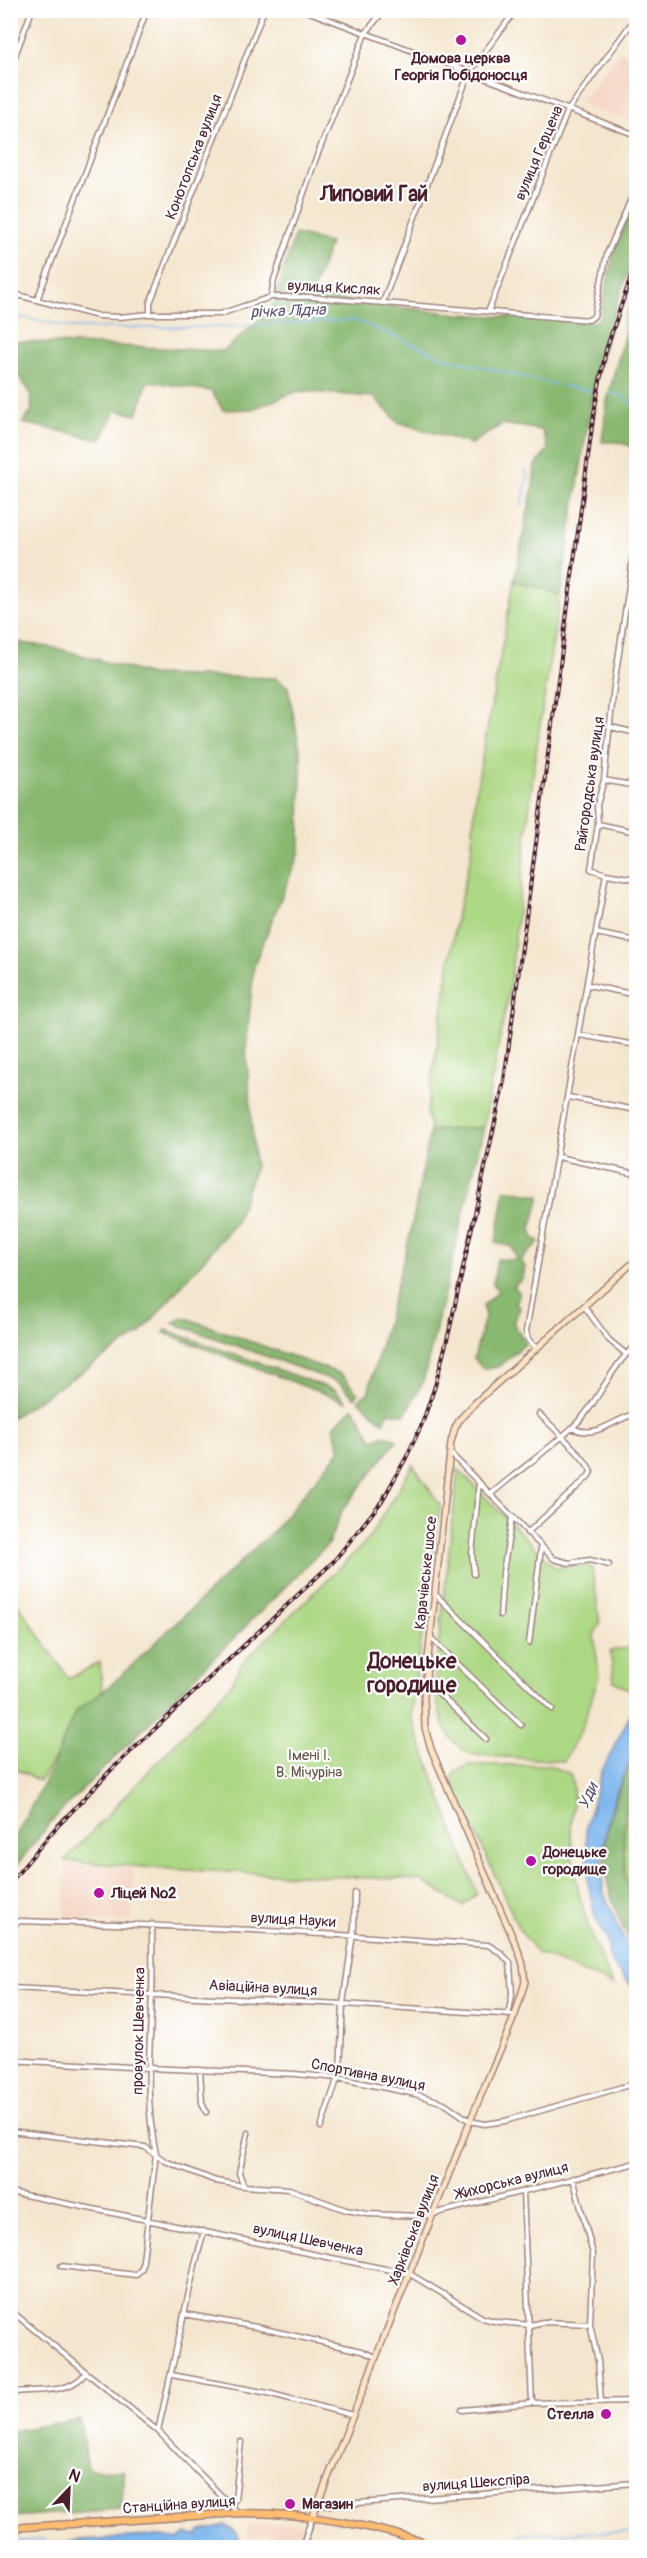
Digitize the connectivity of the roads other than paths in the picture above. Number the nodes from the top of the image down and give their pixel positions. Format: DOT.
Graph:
graph roads {
  1 [pos="32,10"];
  2 [pos="147,10"];
  3 [pos="264,10"];
  4 [pos="304,10"];
  5 [pos="384,10"];
  6 [pos="516,10"];
  7 [pos="636,17"];
  8 [pos="365,34"];
  9 [pos="10,69"];
  10 [pos="469,73"];
  11 [pos="568,111"];
  12 [pos="636,135"];
  13 [pos="636,188"];
  14 [pos="10,293"];
  15 [pos="271,297"];
  16 [pos="37,300"];
  17 [pos="383,303"];
  18 [pos="488,312"];
  19 [pos="150,314"];
  20 [pos="636,534"];
  21 [pos="630,579"];
  22 [pos="636,580"];
  23 [pos="611,727"];
  24 [pos="636,733"];
  25 [pos="604,780"];
  26 [pos="636,786"];
  27 [pos="598,824"];
  28 [pos="636,831"];
  29 [pos="606,874"];
  30 [pos="636,879"];
  31 [pos="596,933"];
  32 [pos="636,941"];
  33 [pos="588,985"];
  34 [pos="636,994"];
  35 [pos="579,1035"];
  36 [pos="636,1045"];
  37 [pos="568,1097"];
  38 [pos="636,1110"];
  39 [pos="558,1157"];
  40 [pos="636,1174"];
  41 [pos="636,1260"];
  42 [pos="584,1306"];
  43 [pos="636,1345"];
  44 [pos="536,1348"];
  45 [pos="626,1354"];
  46 [pos="539,1413"];
  47 [pos="636,1414"];
  48 [pos="571,1428"];
  49 [pos="562,1434"];
  50 [pos="451,1454"];
  51 [pos="479,1482"];
  52 [pos="491,1494"];
  53 [pos="512,1517"];
  54 [pos="527,1533"];
  55 [pos="541,1548"];
  56 [pos="609,1565"];
  57 [pos="474,1574"];
  58 [pos="435,1594"];
  59 [pos="500,1615"];
  60 [pos="431,1638"];
  61 [pos="529,1643"];
  62 [pos="426,1681"];
  63 [pos="552,1709"];
  64 [pos="521,1725"];
  65 [pos="486,1739"];
  66 [pos="355,1893"];
  67 [pos="152,1924"];
  68 [pos="10,1931"];
  69 [pos="352,1935"];
  70 [pos="518,1950"];
  71 [pos="10,1988"];
  72 [pos="152,1994"];
  73 [pos="343,2004"];
  74 [pos="511,2015"];
  75 [pos="10,2060"];
  76 [pos="147,2068"];
  77 [pos="200,2070"];
  78 [pos="338,2078"];
  79 [pos="636,2083"];
  80 [pos="206,2112"];
  81 [pos="470,2121"];
  82 [pos="321,2127"];
  83 [pos="10,2131"];
  84 [pos="248,2133"];
  85 [pos="156,2154"];
  86 [pos="636,2163"];
  87 [pos="573,2178"];
  88 [pos="244,2186"];
  89 [pos="523,2191"];
  90 [pos="10,2192"];
  91 [pos="434,2214"];
  92 [pos="148,2219"];
  93 [pos="204,2231"];
  94 [pos="61,2266"];
  95 [pos="410,2274"];
  96 [pos="10,2310"];
  97 [pos="184,2314"];
  98 [pos="590,2324"];
  99 [pos="530,2325"];
  100 [pos="376,2357"];
  101 [pos="85,2374"];
  102 [pos="172,2375"];
  103 [pos="10,2393"];
  104 [pos="601,2401"];
  105 [pos="636,2401"];
  106 [pos="532,2403"];
  107 [pos="462,2410"];
  108 [pos="352,2415"];
  109 [pos="158,2431"];
  110 [pos="241,2442"];
  111 [pos="636,2483"];
  112 [pos="230,2504"];
  113 [pos="316,2506"];
  114 [pos="239,2513"];
  115 [pos="312,2518"];
  116 [pos="10,2528"];
  117 [pos="302,2547"];
  118 [pos="440,2547"];
  1 -- 9 [label="street"];
  2 -- 16 [label="street"];
  3 -- 19 [label="street, Конотопська вулиця"];
  4 -- 8 [label="street"];
  5 -- 8 [label="street"];
  6 -- 10 [label="street"];
  7 -- 11 [label="street, вулиця Герцена"];
  8 -- 10 [label="street"];
  8 -- 15 [label="street"];
  10 -- 11 [label="street"];
  10 -- 17 [label="street"];
  11 -- 12 [label="street"];
  11 -- 18 [label="street, вулиця Герцена"];
  13 -- 18 [label="street, вулиця Кисляк"];
  14 -- 16 [label="street, вулиця Кисляк"];
  15 -- 17 [label="street, вулиця Кисляк"];
  15 -- 19 [label="street, вулиця Кисляк"];
  16 -- 19 [label="street, вулиця Кисляк"];
  17 -- 18 [label="street, вулиця Кисляк"];
  20 -- 21 [label="street, Райгородська вулиця"];
  21 -- 22 [label="street"];
  21 -- 23 [label="street, Райгородська вулиця"];
  23 -- 24 [label="street"];
  23 -- 25 [label="street, Райгородська вулиця"];
  25 -- 26 [label="street"];
  25 -- 27 [label="street, Райгородська вулиця"];
  27 -- 28 [label="street"];
  27 -- 29 [label="street, Райгородська вулиця"];
  29 -- 30 [label="street"];
  29 -- 31 [label="street"];
  31 -- 32 [label="street"];
  31 -- 33 [label="street"];
  33 -- 34 [label="street"];
  33 -- 35 [label="street"];
  35 -- 36 [label="street"];
  35 -- 37 [label="street"];
  37 -- 38 [label="street"];
  37 -- 39 [label="street"];
  39 -- 40 [label="street"];
  39 -- 44 [label="street"];
  41 -- 42 [label="main road, Карачівське шосе"];
  42 -- 44 [label="main road, Карачівське шосе"];
  42 -- 45 [label="street"];
  43 -- 45 [label="street"];
  44 -- 50 [label="main road, Карачівське шосе"];
  45 -- 48 [label="street"];
  46 -- 49 [label="street"];
  47 -- 48 [label="street"];
  48 -- 49 [label="street"];
  49 -- 52 [label="street"];
  49 -- 54 [label="street"];
  50 -- 51 [label="street"];
  50 -- 58 [label="main road, Карачівське шосе"];
  51 -- 52 [label="street"];
  51 -- 57 [label="street"];
  52 -- 53 [label="street"];
  53 -- 54 [label="street"];
  53 -- 59 [label="street"];
  54 -- 55 [label="street"];
  55 -- 56 [label="street"];
  55 -- 61 [label="street"];
  58 -- 60 [label="main road, Карачівське шосе"];
  58 -- 63 [label="street"];
  60 -- 62 [label="main road, Карачівське шосе"];
  60 -- 64 [label="street"];
  62 -- 65 [label="street"];
  62 -- 70 [label="main road, Карачівське шосе"];
  66 -- 69 [label="street"];
  67 -- 68 [label="street, вулиця Науки"];
  67 -- 69 [label="street, вулиця Науки"];
  67 -- 72 [label="street, провулок Шевченка"];
  69 -- 73 [label="street"];
  69 -- 74 [label="street, вулиця Науки"];
  70 -- 74 [label="main road, Харківська вулиця"];
  71 -- 72 [label="street, Авіаційна вулиця"];
  72 -- 73 [label="street, Авіаційна вулиця"];
  72 -- 76 [label="street, провулок Шевченка"];
  73 -- 74 [label="street, Авіаційна вулиця"];
  73 -- 78 [label="street"];
  74 -- 81 [label="main road, Харківська вулиця"];
  75 -- 76 [label="street, Спортивна вулиця"];
  76 -- 77 [label="street, Спортивна вулиця"];
  76 -- 85 [label="street, провулок Шевченка"];
  77 -- 78 [label="street, Спортивна вулиця"];
  77 -- 80 [label="street"];
  78 -- 81 [label="street, Спортивна вулиця"];
  78 -- 82 [label="street"];
  79 -- 81 [label="street"];
  81 -- 91 [label="main road, Харківська вулиця"];
  83 -- 85 [label="street, Жихорська вулиця"];
  84 -- 88 [label="street"];
  85 -- 88 [label="street, Жихорська вулиця"];
  85 -- 92 [label="street, провулок Шевченка"];
  86 -- 87 [label="street, Жихорська вулиця"];
  87 -- 89 [label="street, Жихорська вулиця"];
  87 -- 98 [label="street"];
  88 -- 91 [label="street, Жихорська вулиця"];
  89 -- 91 [label="street, Жихорська вулиця"];
  89 -- 99 [label="street"];
  90 -- 92 [label="street, вулиця Шевченка"];
  91 -- 95 [label="main road, Харківська вулиця"];
  92 -- 93 [label="street, вулиця Шевченка"];
  92 -- 94 [label="street, провулок Шевченка"];
  93 -- 95 [label="street, вулиця Шевченка"];
  93 -- 97 [label="street"];
  95 -- 99 [label="street, вулиця Шевченка"];
  95 -- 100 [label="main road, Харківська вулиця"];
  96 -- 101 [label="street"];
  97 -- 100 [label="street"];
  97 -- 102 [label="street"];
  98 -- 99 [label="street, вулиця Шевченка"];
  98 -- 104 [label="street"];
  99 -- 106 [label="street"];
  100 -- 108 [label="main road, Харківська вулиця"];
  101 -- 103 [label="street"];
  101 -- 109 [label="street"];
  102 -- 108 [label="street"];
  102 -- 109 [label="street"];
  104 -- 105 [label="street"];
  104 -- 106 [label="street"];
  106 -- 107 [label="street"];
  108 -- 113 [label="main road, Харківська вулиця"];
  109 -- 112 [label="street"];
  110 -- 112 [label="street"];
  111 -- 113 [label="street, вулиця Шекспіра"];
  112 -- 114 [label="street"];
  113 -- 115 [label="main road, Харківська вулиця"];
  114 -- 115 [label="highway, Станційна вулиця"];
  114 -- 116 [label="highway, Станційна вулиця"];
  115 -- 117 [label="street"];
  115 -- 118 [label="highway, Станційна вулиця"];
}
